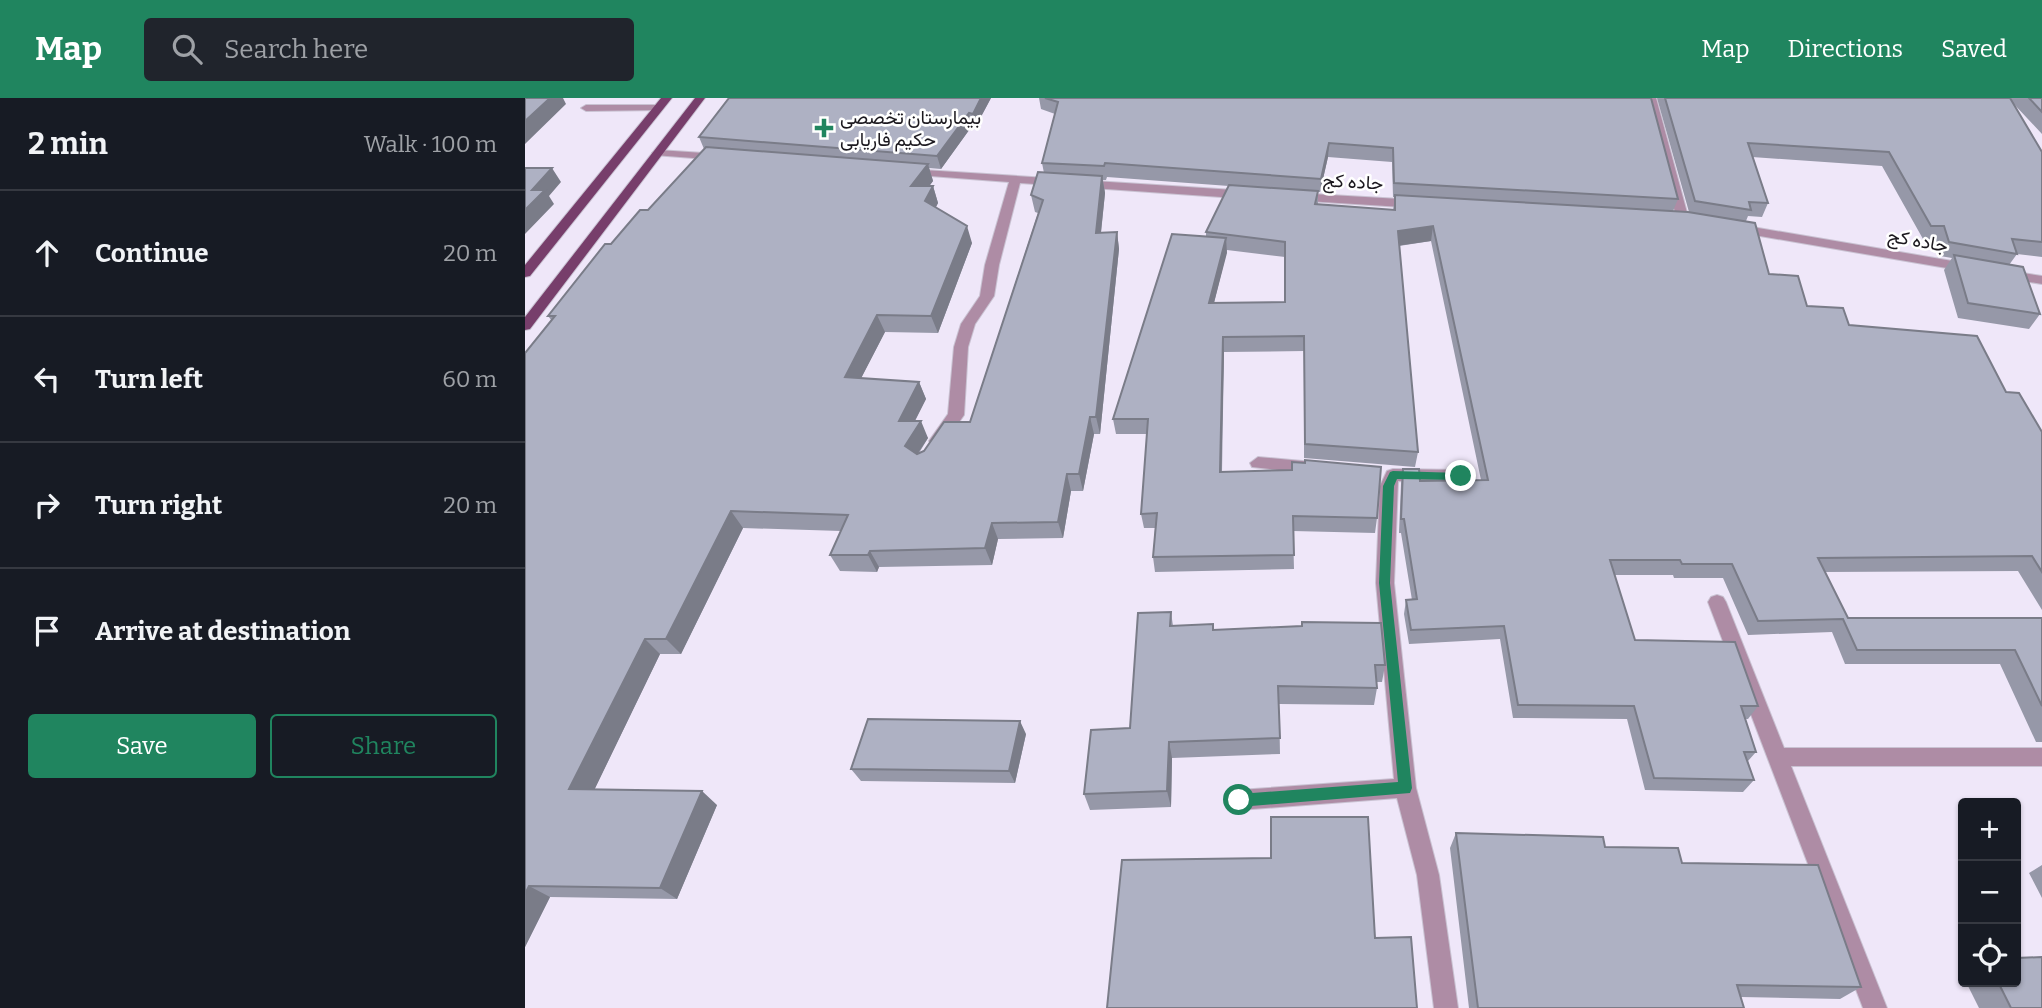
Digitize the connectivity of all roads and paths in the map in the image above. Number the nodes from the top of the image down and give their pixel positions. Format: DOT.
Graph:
graph roads {
  1 [pos="700,98"];
  2 [pos="1651,98"];
  3 [pos="662,103"];
  4 [pos="586,108"];
  5 [pos="658,153"];
  6 [pos="727,158"];
  7 [pos="891,171"];
  8 [pos="1015,181"];
  9 [pos="1265,195"];
  10 [pos="1279,196"];
  11 [pos="1433,205"];
  12 [pos="1683,220"];
  13 [pos="1725,227"];
  14 [pos="525,273"];
  15 [pos="2042,280"];
  16 [pos="525,326"];
  17 [pos="930,452"];
  18 [pos="1258,463"];
  19 [pos="1325,469"];
  20 [pos="1461,476"];
  21 [pos="1717,602"];
  22 [pos="1777,757"];
  23 [pos="2042,757"];
  24 [pos="1405,788"];
  25 [pos="1239,800"];
  26 [pos="1446,1008"];
  27 [pos="1875,1008"];
  1 -- 5 [label="main road"];
  2 -- 12 [label="street"];
  3 -- 4 [label="street"];
  3 -- 14 [label="main road"];
  5 -- 6 [label="street"];
  5 -- 16 [label="main road"];
  7 -- 8 [label="street"];
  8 -- 9 [label="street"];
  8 -- 17 [label="street"];
  10 -- 11 [label="street, جاده کج"];
  13 -- 15 [label="street, جاده کج"];
  18 -- 19 [label="street"];
  20 -- 24 [label="street"];
  21 -- 22 [label="street"];
  22 -- 23 [label="street"];
  22 -- 27 [label="street"];
  24 -- 25 [label="street"];
  24 -- 26 [label="street"];
}
